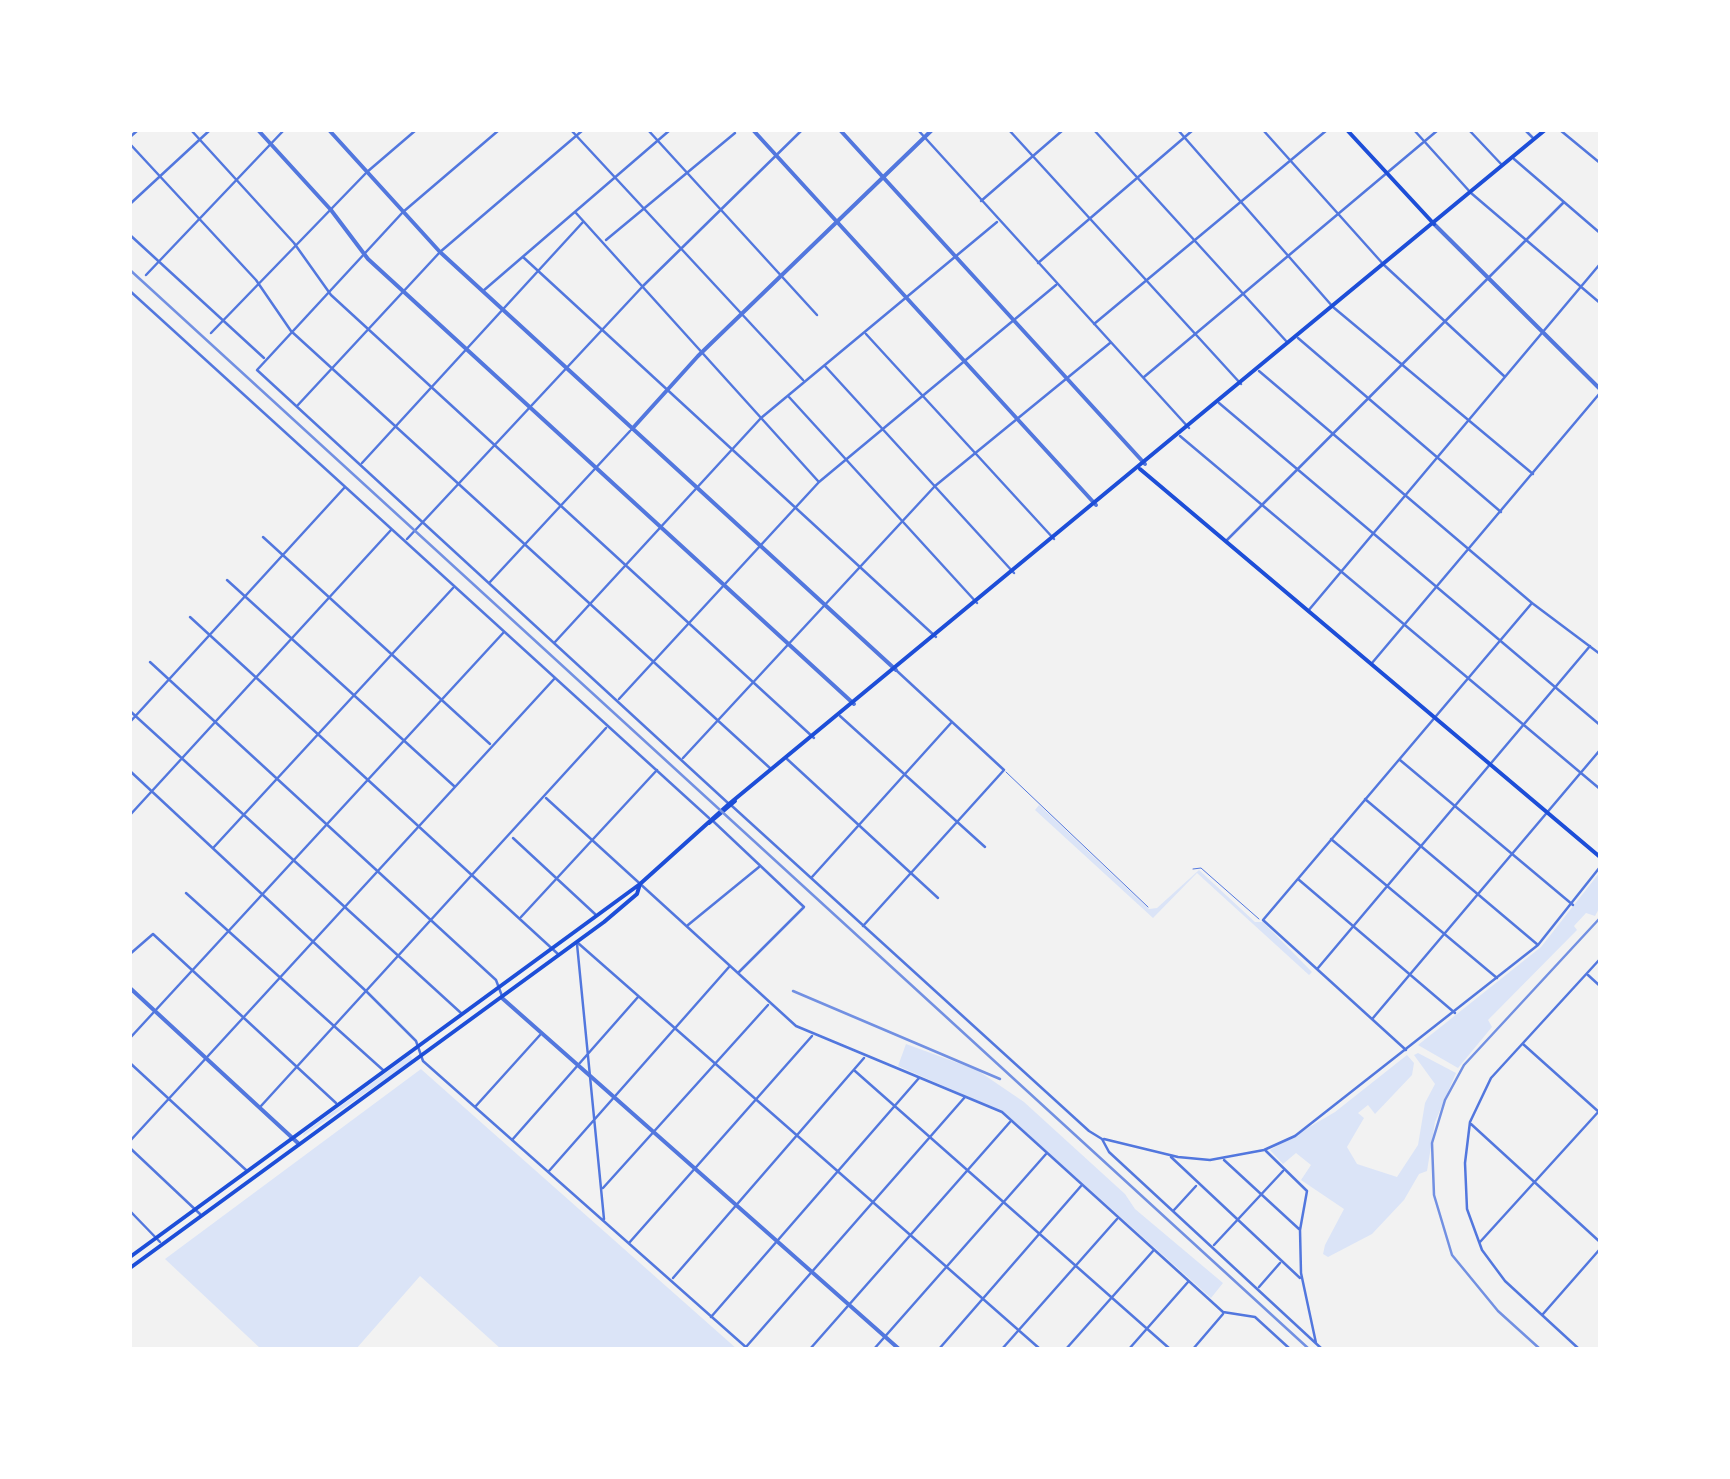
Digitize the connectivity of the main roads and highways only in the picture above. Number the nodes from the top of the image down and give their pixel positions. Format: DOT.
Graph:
graph roads {
  1 [pos="1347,130"];
  2 [pos="1545,130"];
  3 [pos="1434,224"];
  4 [pos="1140,469"];
  5 [pos="1600,857"];
  6 [pos="640,884"];
  7 [pos="130,1257"];
  8 [pos="130,1268"];
  1 -- 3 [label="main road"];
  2 -- 3 [label="main road"];
  3 -- 4 [label="main road"];
  4 -- 5 [label="main road"];
  4 -- 6 [label="main road"];
  6 -- 7 [label="main road"];
  6 -- 8 [label="main road"];
}
